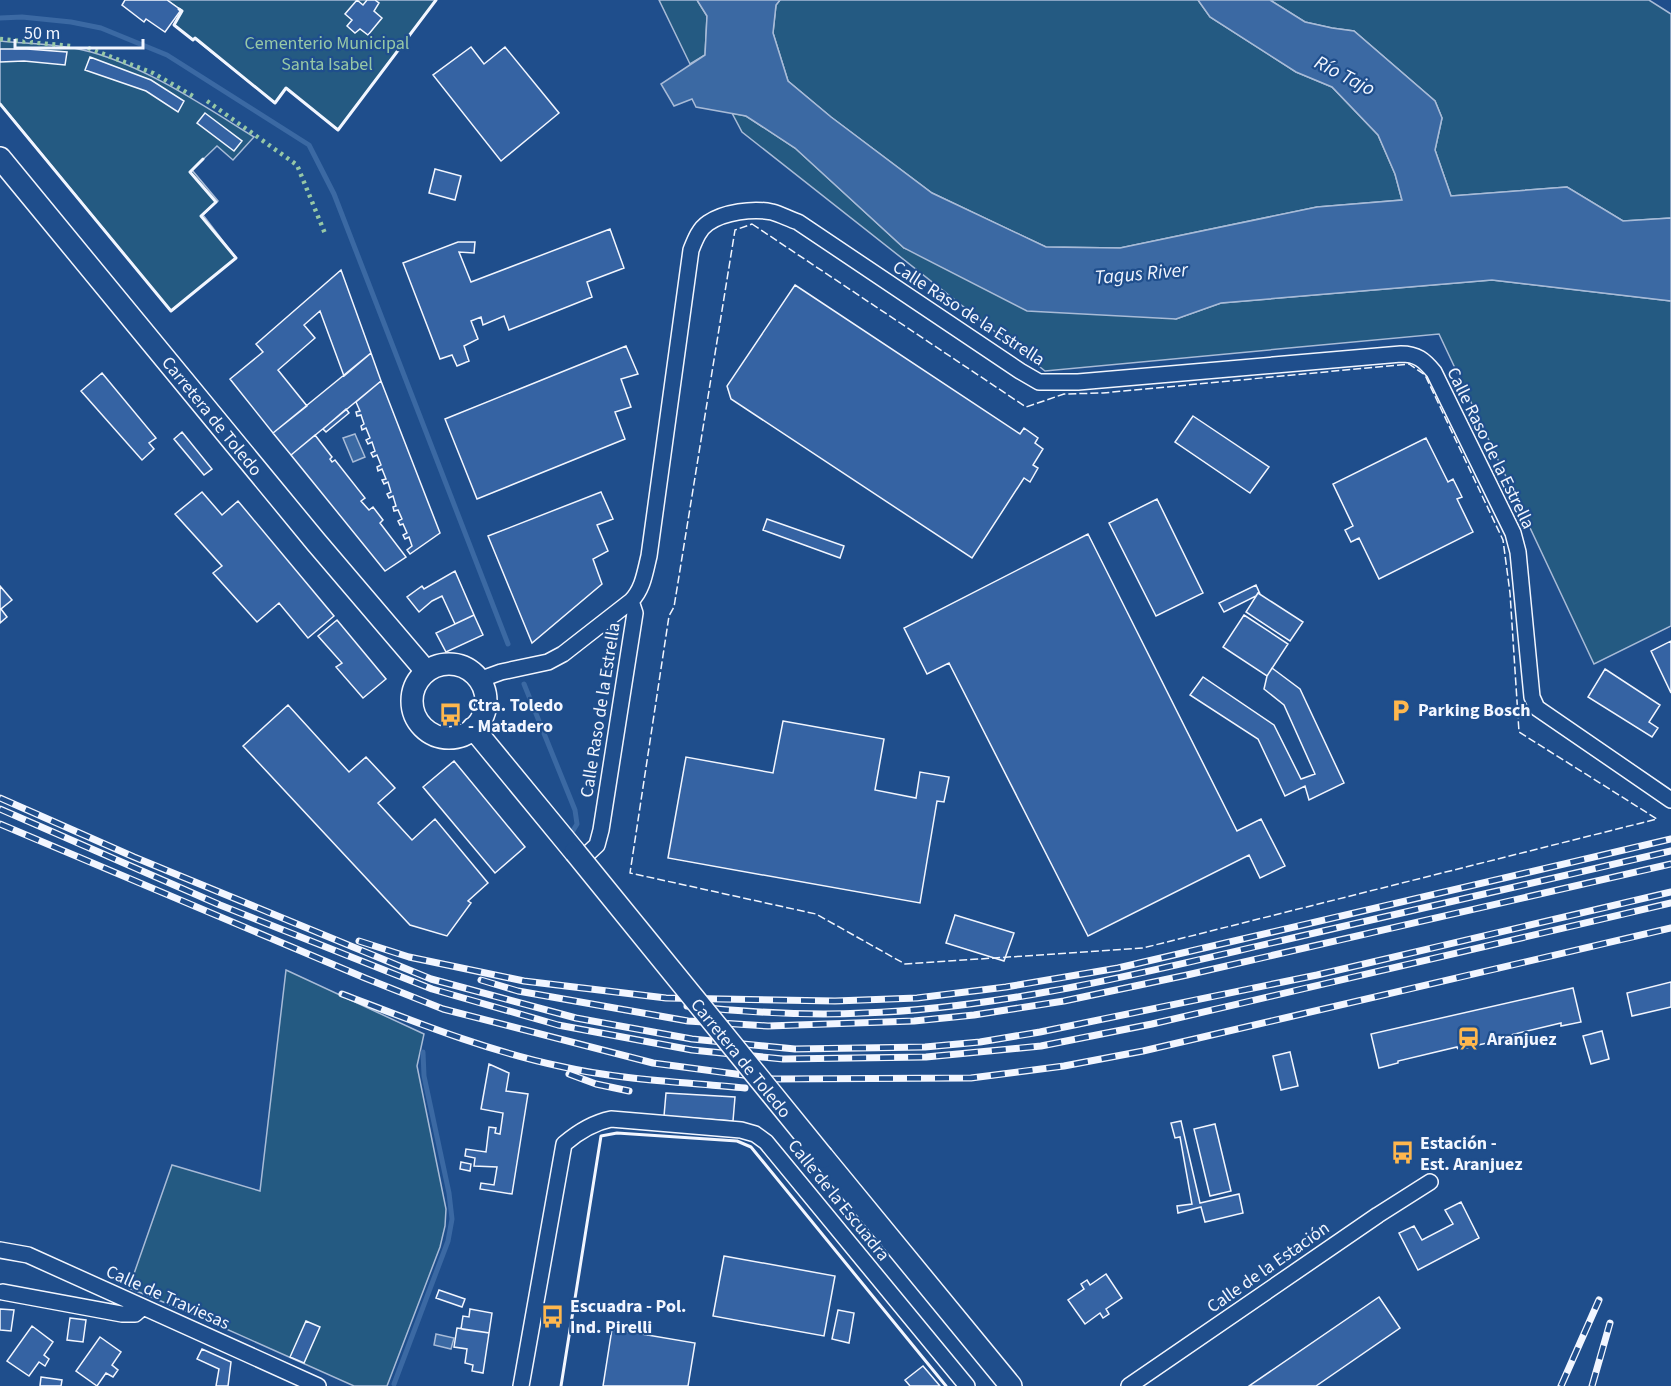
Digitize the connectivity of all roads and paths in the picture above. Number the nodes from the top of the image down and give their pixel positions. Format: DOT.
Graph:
graph roads {
  1 [pos="0,158"];
  2 [pos="631,600"];
  3 [pos="426,671"];
  4 [pos="479,680"];
  5 [pos="473,728"];
  6 [pos="1671,800"];
  7 [pos="578,856"];
  8 [pos="1430,1182"];
  9 [pos="0,1250"];
  10 [pos="3,1292"];
  11 [pos="143,1307"];
  12 [pos="318,1386"];
  13 [pos="521,1386"];
  14 [pos="966,1386"];
  15 [pos="1011,1386"];
  16 [pos="1129,1386"];
  1 -- 3 [label="street, Carretera de Toledo"];
  2 -- 4 [label="street"];
  2 -- 6 [label="street, Calle Raso de la Estrella"];
  2 -- 7 [label="street, Calle Raso de la Estrella"];
  3 -- 4 [label="street"];
  3 -- 5 [label="street"];
  4 -- 5 [label="street"];
  5 -- 7 [label="street, Carretera de Toledo"];
  7 -- 15 [label="street, Carretera de Toledo, bridge"];
  8 -- 16 [label="street, Calle de la Estación"];
  9 -- 11 [label="street, Calle de Traviesas"];
  10 -- 11 [label="street"];
  11 -- 12 [label="street, Calle de Traviesas"];
  13 -- 14 [label="street, Calle de la Escuadra"];
}
